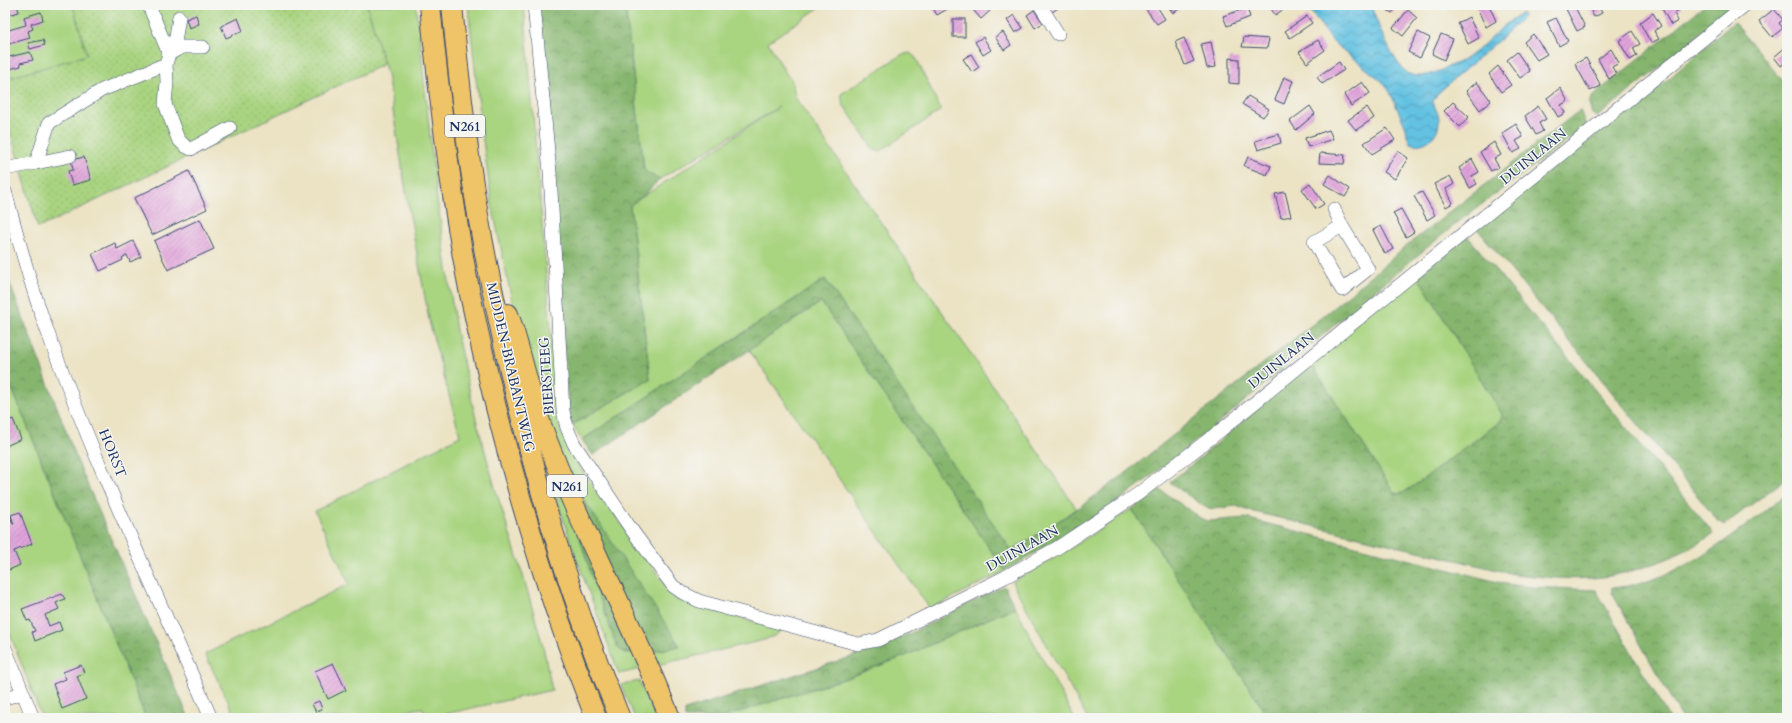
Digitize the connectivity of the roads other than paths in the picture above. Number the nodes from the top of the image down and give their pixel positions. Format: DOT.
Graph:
graph roads {
  1 [pos="430,5"];
  2 [pos="452,5"];
  3 [pos="534,5"];
  4 [pos="1040,5"];
  5 [pos="1744,5"];
  6 [pos="149,6"];
  7 [pos="179,17"];
  8 [pos="1058,34"];
  9 [pos="203,47"];
  10 [pos="167,59"];
  11 [pos="230,128"];
  12 [pos="70,156"];
  13 [pos="36,163"];
  14 [pos="5,168"];
  15 [pos="5,191"];
  16 [pos="1334,209"];
  17 [pos="1342,226"];
  18 [pos="484,246"];
  19 [pos="791,626"];
  20 [pos="5,648"];
  21 [pos="23,693"];
  22 [pos="586,693"];
  23 [pos="5,698"];
  24 [pos="33,718"];
  25 [pos="211,718"];
  26 [pos="588,718"];
  27 [pos="596,718"];
  28 [pos="620,718"];
  29 [pos="670,718"];
  1 -- 22 [label="highway, MIDDEN-BRABANTWEG / N261"];
  2 -- 18 [label="highway, MIDDEN-BRABANTWEG / N261"];
  3 -- 19 [label="street, BIERSTEEG"];
  4 -- 8 [label="street"];
  5 -- 19 [label="street, DUINLAAN"];
  6 -- 10 [label="street"];
  7 -- 10 [label="street"];
  9 -- 10 [label="street"];
  10 -- 11 [label="street"];
  10 -- 13 [label="street"];
  12 -- 13 [label="street"];
  13 -- 14 [label="street"];
  15 -- 25 [label="street, HORST"];
  16 -- 17 [label="street"];
  17 -- 17 [label="street"];
  18 -- 28 [label="highway, MIDDEN-BRABANTWEG / N261"];
  18 -- 29 [label="highway, N261"];
  20 -- 21 [label="street"];
  21 -- 23 [label="street"];
  21 -- 24 [label="street"];
  22 -- 26 [label="highway, N261"];
  22 -- 27 [label="highway, MIDDEN-BRABANTWEG / N261"];
}
